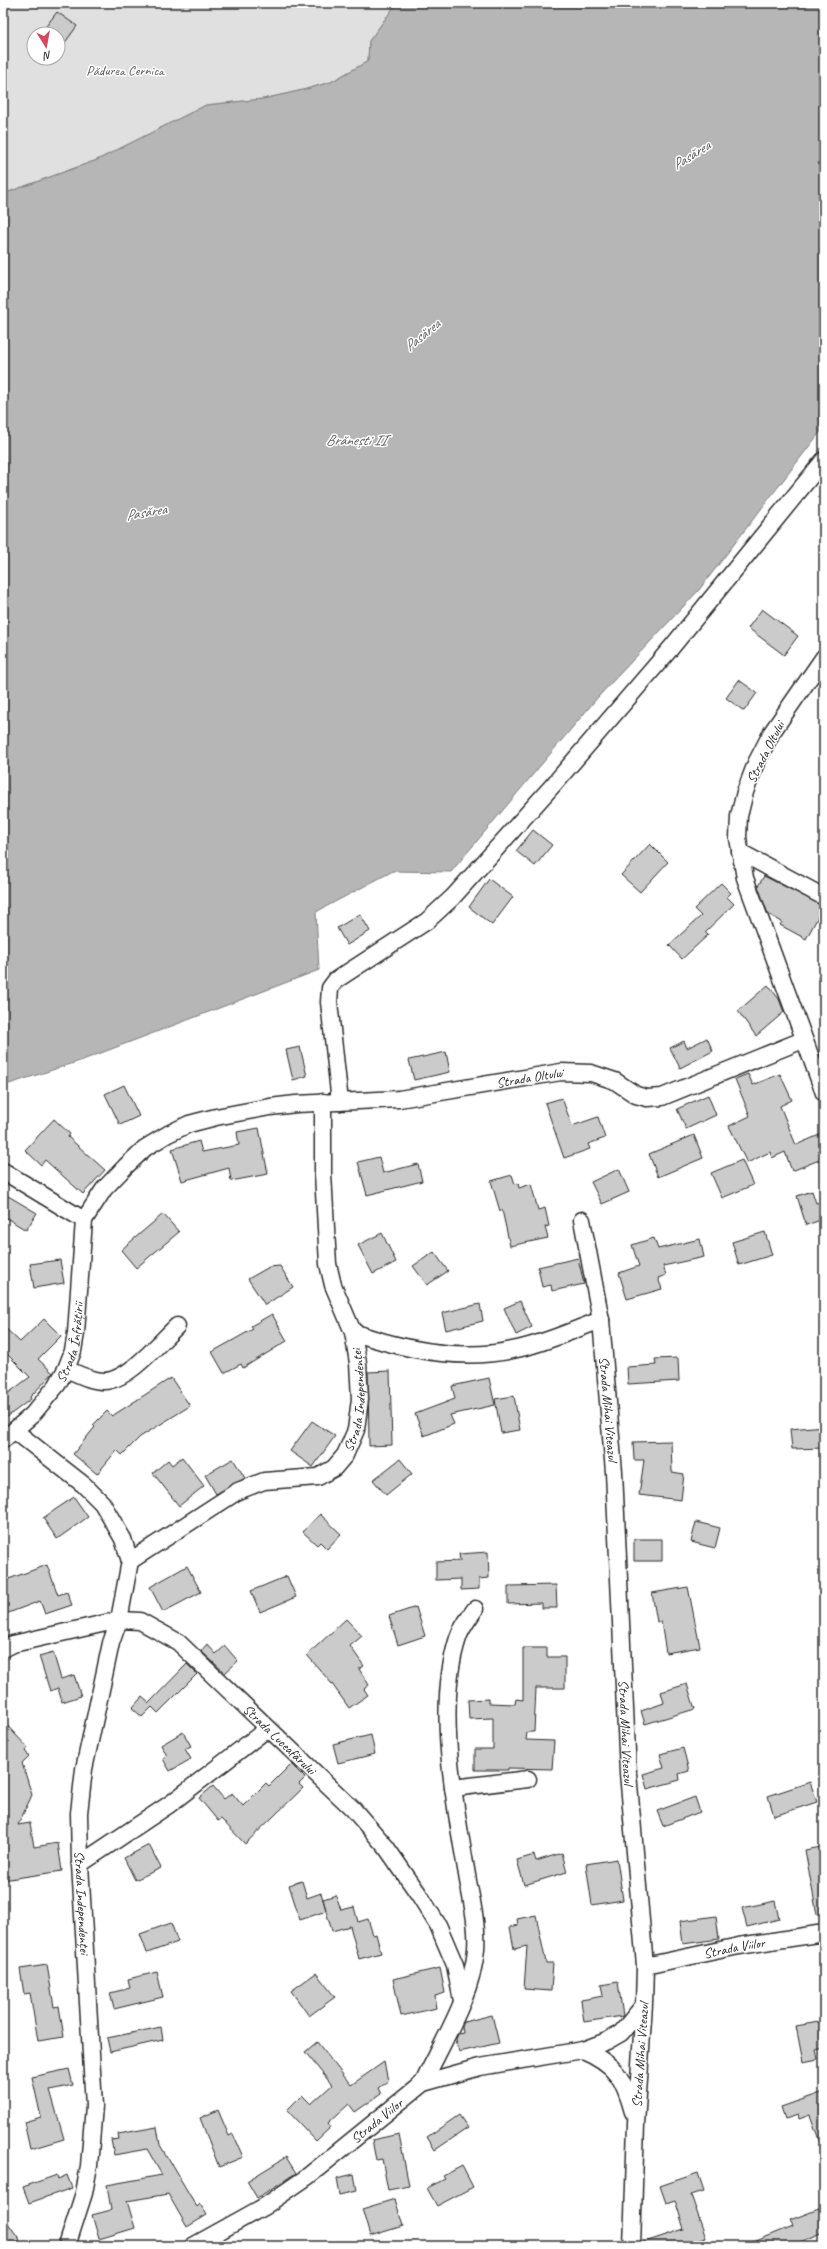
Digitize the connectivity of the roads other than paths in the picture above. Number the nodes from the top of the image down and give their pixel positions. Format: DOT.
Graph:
graph roads {
  1 [pos="824,460"];
  2 [pos="824,657"];
  3 [pos="740,852"];
  4 [pos="824,897"];
  5 [pos="803,1040"];
  6 [pos="824,1093"];
  7 [pos="323,1102"];
  8 [pos="340,1102"];
  9 [pos="3,1171"];
  10 [pos="84,1220"];
  11 [pos="582,1220"];
  12 [pos="601,1320"];
  13 [pos="177,1326"];
  14 [pos="353,1332"];
  15 [pos="66,1369"];
  16 [pos="9,1436"];
  17 [pos="130,1561"];
  18 [pos="475,1609"];
  19 [pos="119,1620"];
  20 [pos="3,1649"];
  21 [pos="267,1729"];
  22 [pos="528,1779"];
  23 [pos="453,1788"];
  24 [pos="80,1864"];
  25 [pos="824,1933"];
  26 [pos="645,1966"];
  27 [pos="462,2001"];
  28 [pos="644,2004"];
  29 [pos="583,2050"];
  30 [pos="423,2083"];
  31 [pos="636,2124"];
  32 [pos="67,2246"];
  33 [pos="192,2246"];
  34 [pos="632,2246"];
  1 -- 8 [label="street"];
  2 -- 3 [label="street, Strada Oltului"];
  3 -- 4 [label="street"];
  3 -- 5 [label="street, Strada Oltului"];
  5 -- 6 [label="street, Strada Oltului"];
  5 -- 8 [label="street, Strada Oltului"];
  7 -- 8 [label="street, Strada Oltului"];
  7 -- 10 [label="street, Strada Oltului"];
  7 -- 14 [label="street, Strada Independenței"];
  9 -- 10 [label="street"];
  10 -- 15 [label="street, Strada Înfrățirii"];
  11 -- 12 [label="street, Strada Mihai Viteazul"];
  12 -- 14 [label="street"];
  12 -- 26 [label="street, Strada Mihai Viteazul"];
  13 -- 15 [label="street"];
  14 -- 17 [label="street, Strada Independenței"];
  15 -- 16 [label="street, Strada Înfrățirii"];
  16 -- 17 [label="street, Strada Independenței"];
  17 -- 19 [label="street, Strada Independenței"];
  18 -- 23 [label="street"];
  19 -- 20 [label="street, Strada Luceafărului"];
  19 -- 21 [label="street, Strada Luceafărului"];
  19 -- 24 [label="street, Strada Independenței"];
  21 -- 24 [label="street"];
  21 -- 27 [label="street, Strada Luceafărului"];
  22 -- 23 [label="street"];
  23 -- 27 [label="street"];
  24 -- 32 [label="street, Strada Independenței"];
  25 -- 26 [label="street, Strada Viilor"];
  26 -- 28 [label="street, Strada Mihai Viteazul"];
  27 -- 30 [label="street"];
  28 -- 29 [label="street, Strada Viilor"];
  28 -- 31 [label="street, Strada Mihai Viteazul"];
  29 -- 30 [label="street, Strada Viilor"];
  29 -- 31 [label="street"];
  30 -- 33 [label="street, Strada Viilor"];
  31 -- 34 [label="street, Strada Mihai Viteazul"];
}
